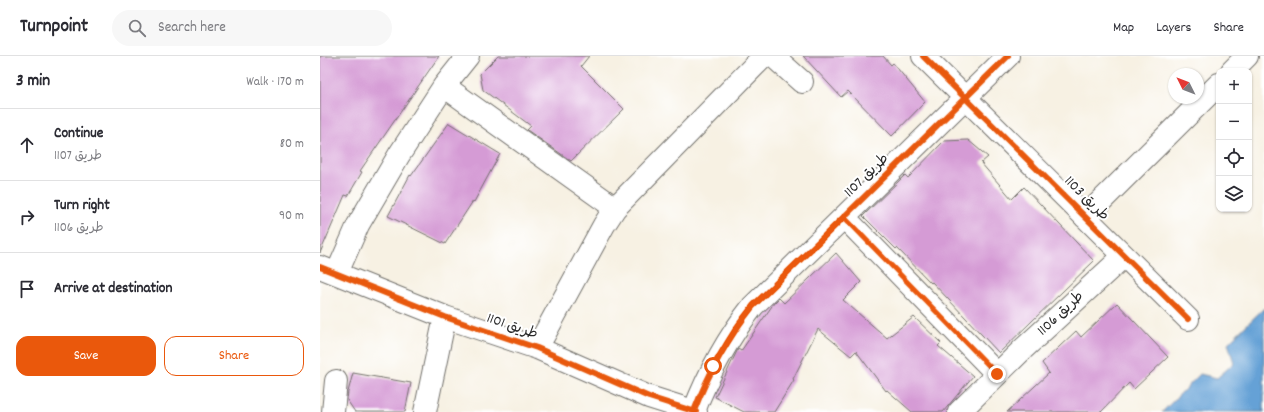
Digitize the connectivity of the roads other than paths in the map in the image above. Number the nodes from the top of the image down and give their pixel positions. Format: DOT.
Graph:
graph roads {
  1 [pos="468,56"];
  2 [pos="764,56"];
  3 [pos="773,56"];
  4 [pos="924,56"];
  5 [pos="1008,56"];
  6 [pos="1247,56"];
  7 [pos="1235,68"];
  8 [pos="802,82"];
  9 [pos="444,86"];
  10 [pos="1216,87"];
  11 [pos="965,97"];
  12 [pos="615,208"];
  13 [pos="844,217"];
  14 [pos="1086,217"];
  15 [pos="1124,256"];
  16 [pos="328,270"];
  17 [pos="445,318"];
  18 [pos="1188,319"];
  19 [pos="537,348"];
  20 [pos="997,374"];
  21 [pos="336,381"];
  22 [pos="695,411"];
  23 [pos="333,412"];
  24 [pos="426,412"];
  25 [pos="959,412"];
  1 -- 9 [label="street"];
  2 -- 12 [label="street"];
  3 -- 8 [label="street"];
  4 -- 11 [label="street, طريق 1103"];
  5 -- 11 [label="street"];
  6 -- 7 [label="street"];
  9 -- 12 [label="street"];
  9 -- 16 [label="street"];
  10 -- 14 [label="street, طريق 1103"];
  11 -- 13 [label="street, طريق 1107"];
  11 -- 14 [label="street, طريق 1103"];
  12 -- 19 [label="street"];
  13 -- 20 [label="street"];
  13 -- 22 [label="street, طريق 1107"];
  14 -- 15 [label="street, طريق 1103"];
  15 -- 18 [label="street, طريق 1103"];
  15 -- 20 [label="street, طريق 1106"];
  16 -- 17 [label="street, طريق 1101"];
  17 -- 19 [label="street, طريق 1101"];
  17 -- 24 [label="street"];
  19 -- 22 [label="street, طريق 1101"];
  20 -- 25 [label="street, طريق 1106"];
  21 -- 23 [label="street"];
}
